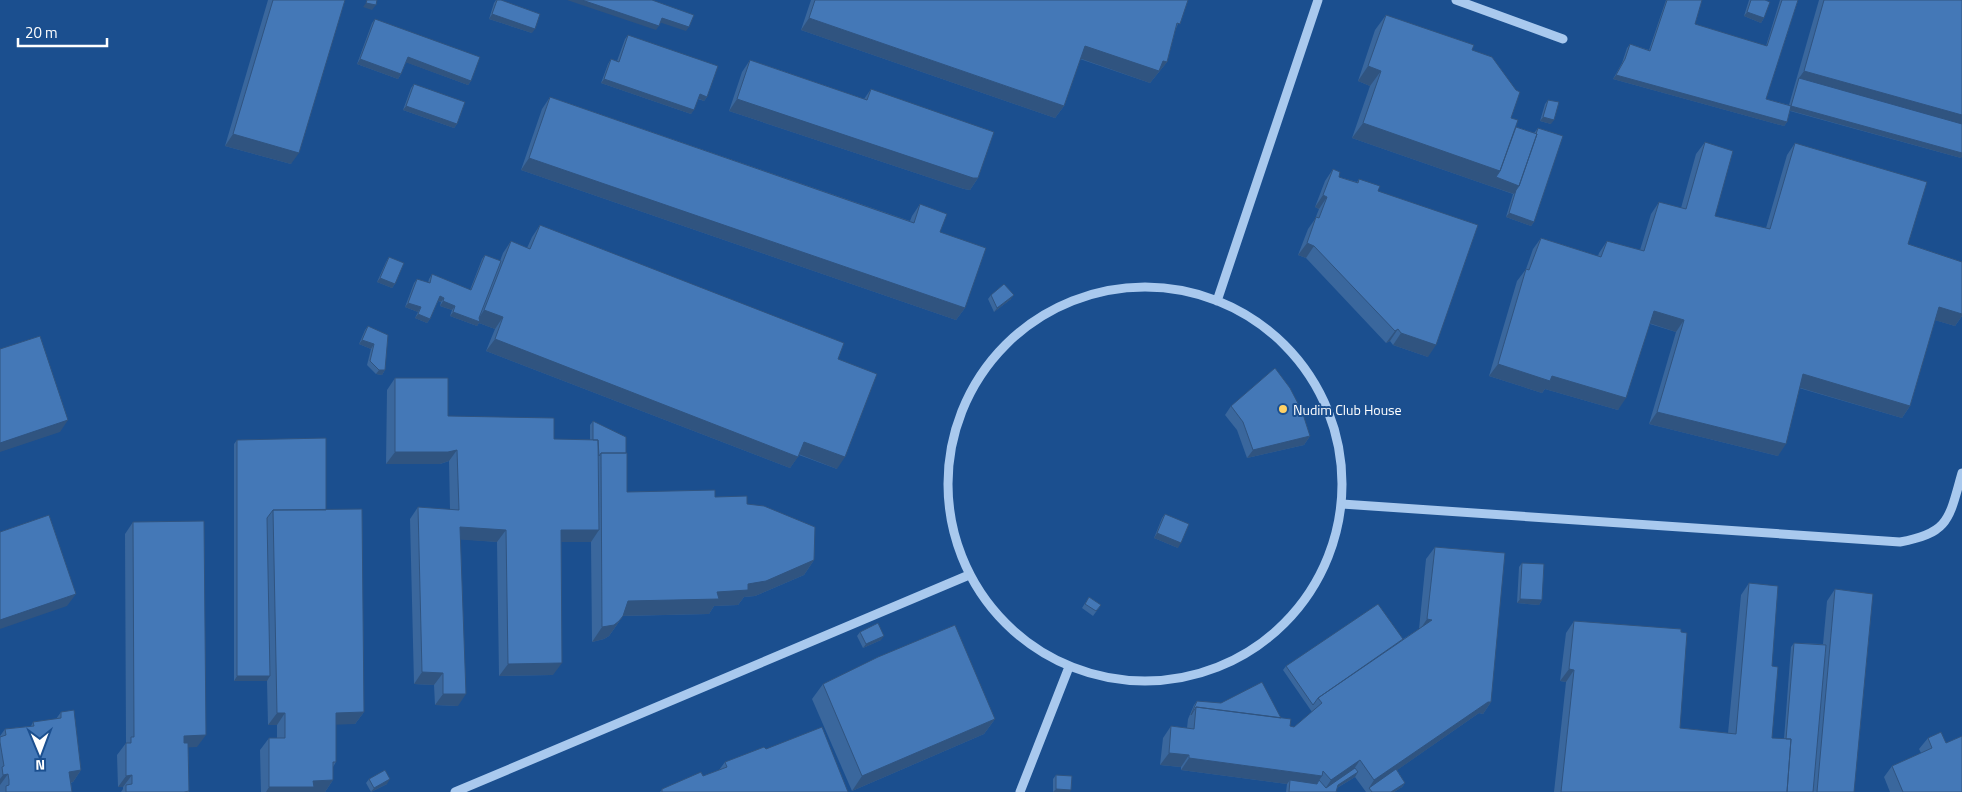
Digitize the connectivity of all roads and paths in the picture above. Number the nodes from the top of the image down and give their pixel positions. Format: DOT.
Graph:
graph roads {
  1 [pos="1318,0"];
  2 [pos="1456,0"];
  3 [pos="1563,40"];
  4 [pos="1217,301"];
  5 [pos="1962,473"];
  6 [pos="1342,504"];
  7 [pos="969,575"];
  8 [pos="1070,666"];
  9 [pos="455,792"];
  10 [pos="1020,792"];
  1 -- 4 [label="street"];
  2 -- 3 [label="street"];
  4 -- 6 [label="street"];
  4 -- 7 [label="street"];
  5 -- 6 [label="street"];
  6 -- 8 [label="street"];
  7 -- 8 [label="street"];
  7 -- 9 [label="street"];
  8 -- 10 [label="street"];
}
